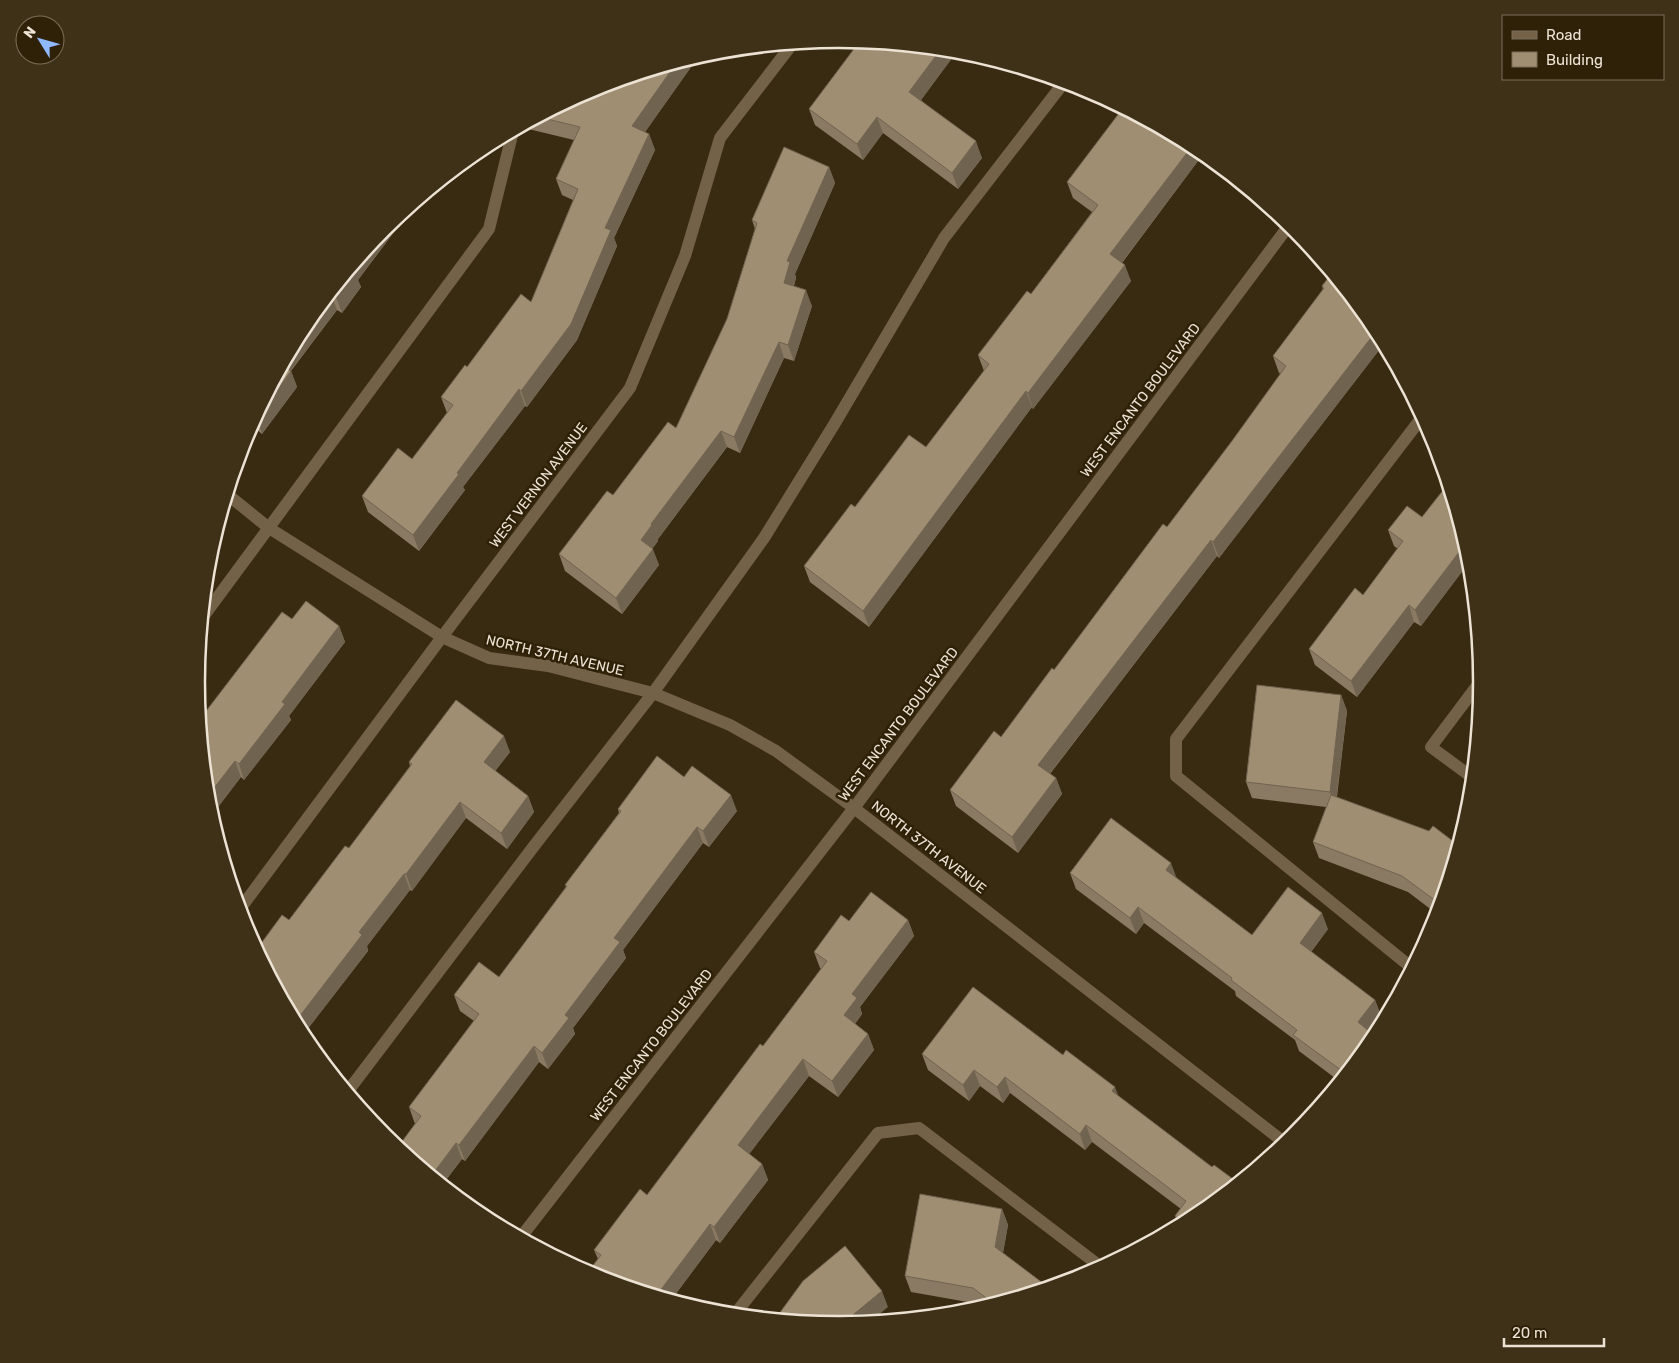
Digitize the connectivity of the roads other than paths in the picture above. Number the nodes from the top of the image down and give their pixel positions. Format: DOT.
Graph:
graph roads {
  1 [pos="788,50"];
  2 [pos="1060,88"];
  3 [pos="511,139"];
  4 [pos="1285,230"];
  5 [pos="1418,423"];
  6 [pos="233,499"];
  7 [pos="269,528"];
  8 [pos="210,607"];
  9 [pos="442,637"];
  10 [pos="1474,690"];
  11 [pos="653,692"];
  12 [pos="1466,773"];
  13 [pos="854,808"];
  14 [pos="245,901"];
  15 [pos="1407,964"];
  16 [pos="352,1085"];
  17 [pos="1279,1138"];
  18 [pos="525,1232"];
  19 [pos="1094,1262"];
  20 [pos="740,1307"];
  1 -- 9 [label="street, WEST VERNON AVENUE"];
  2 -- 11 [label="street"];
  3 -- 7 [label="street"];
  4 -- 13 [label="street, WEST ENCANTO BOULEVARD"];
  5 -- 15 [label="street"];
  6 -- 7 [label="street, NORTH 37TH AVENUE"];
  7 -- 8 [label="street"];
  7 -- 9 [label="street, NORTH 37TH AVENUE"];
  9 -- 11 [label="street, NORTH 37TH AVENUE"];
  9 -- 14 [label="street, WEST VERNON AVENUE"];
  10 -- 12 [label="street"];
  11 -- 13 [label="street, NORTH 37TH AVENUE"];
  11 -- 16 [label="street"];
  13 -- 17 [label="street, NORTH 37TH AVENUE"];
  13 -- 18 [label="street, WEST ENCANTO BOULEVARD"];
  19 -- 20 [label="street"];
}
